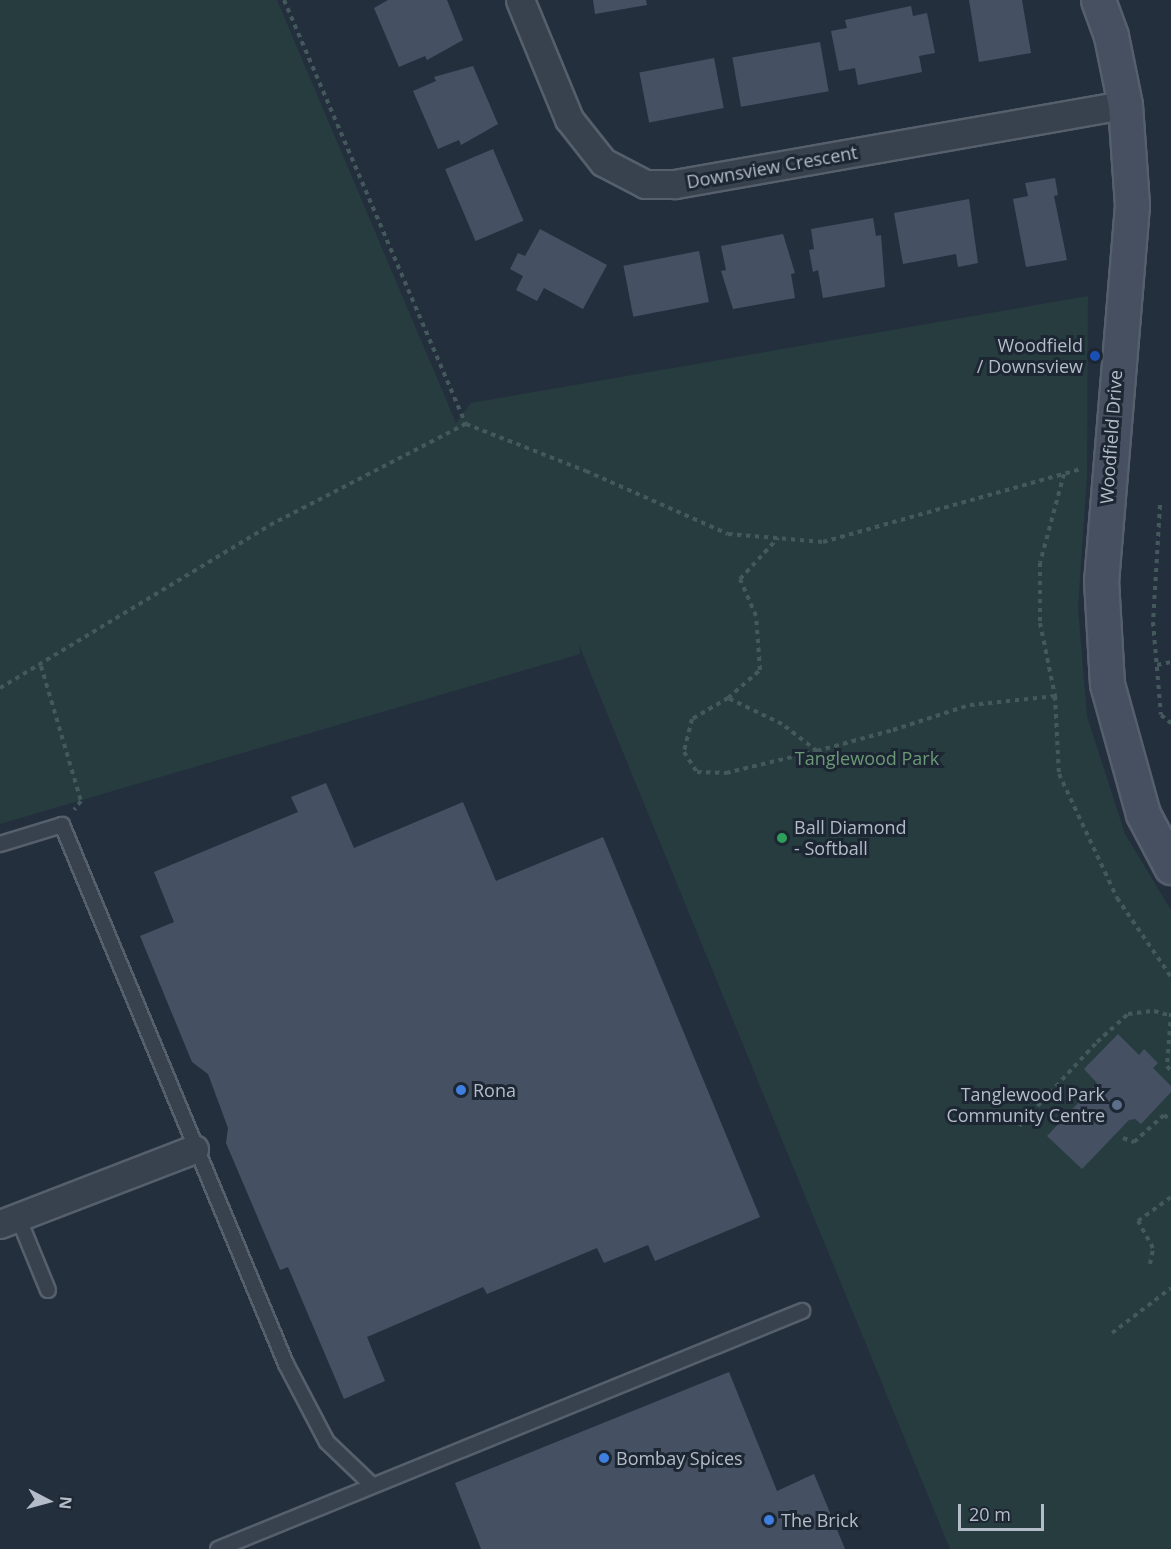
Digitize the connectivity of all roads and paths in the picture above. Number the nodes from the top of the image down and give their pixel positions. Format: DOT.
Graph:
graph roads {
  1 [pos="284,0"];
  2 [pos="520,0"];
  3 [pos="1098,0"];
  4 [pos="1125,105"];
  5 [pos="466,424"];
  6 [pos="1108,463"];
  7 [pos="1064,473"];
  8 [pos="1160,505"];
  9 [pos="778,538"];
  10 [pos="1171,662"];
  11 [pos="1157,665"];
  12 [pos="41,666"];
  13 [pos="0,688"];
  14 [pos="1055,696"];
  15 [pos="728,698"];
  16 [pos="1171,723"];
  17 [pos="817,751"];
  18 [pos="62,825"];
  19 [pos="0,844"];
  20 [pos="1171,867"];
  21 [pos="1171,977"];
  22 [pos="1170,1014"];
  23 [pos="1171,1071"];
  24 [pos="1171,1120"];
  25 [pos="1019,1126"];
  26 [pos="1123,1138"];
  27 [pos="194,1149"];
  28 [pos="1171,1197"];
  29 [pos="9,1220"];
  30 [pos="1150,1264"];
  31 [pos="1171,1288"];
  32 [pos="48,1290"];
  33 [pos="802,1311"];
  34 [pos="1112,1333"];
  35 [pos="371,1484"];
  36 [pos="218,1549"];
  1 -- 5 [label="path"];
  2 -- 4 [label="street, Downsview Crescent"];
  3 -- 4 [label="street, Woodfield Drive"];
  4 -- 6 [label="street, Woodfield Drive"];
  5 -- 9 [label="path"];
  5 -- 12 [label="path"];
  6 -- 7 [label="path"];
  6 -- 20 [label="street, Woodfield Drive"];
  7 -- 9 [label="path"];
  7 -- 14 [label="path"];
  8 -- 11 [label="path"];
  9 -- 15 [label="path"];
  10 -- 11 [label="path"];
  11 -- 16 [label="path"];
  12 -- 13 [label="path"];
  12 -- 18 [label="path"];
  14 -- 17 [label="path"];
  14 -- 21 [label="path"];
  15 -- 17 [label="path"];
  15 -- 17 [label="path"];
  18 -- 19 [label="lane"];
  18 -- 27 [label="lane"];
  22 -- 23 [label="path"];
  22 -- 25 [label="path"];
  24 -- 26 [label="path"];
  27 -- 29 [label="street"];
  27 -- 35 [label="lane"];
  28 -- 30 [label="path"];
  29 -- 32 [label="lane"];
  31 -- 34 [label="path"];
  33 -- 35 [label="lane"];
  35 -- 36 [label="lane"];
}
